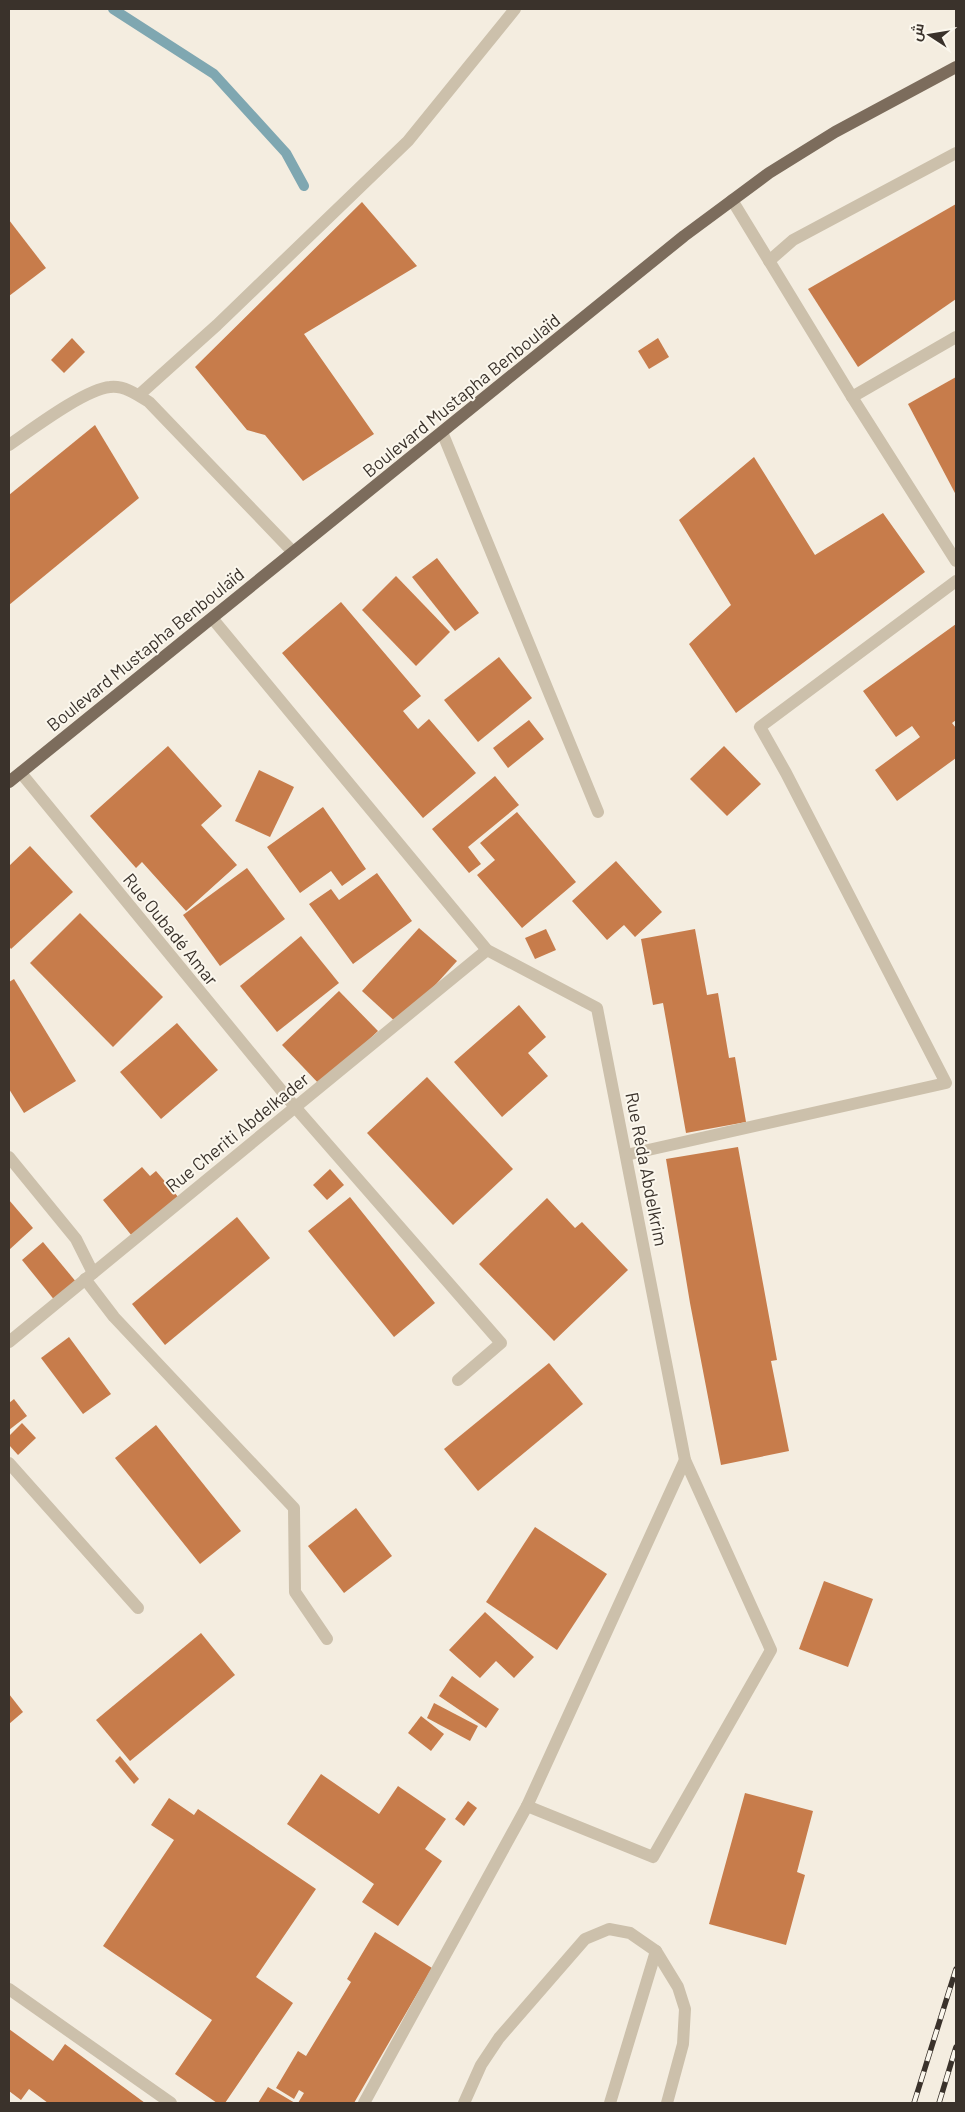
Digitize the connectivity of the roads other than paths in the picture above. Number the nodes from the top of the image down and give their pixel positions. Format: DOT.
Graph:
graph roads {
  1 [pos="515,9"];
  2 [pos="956,67"];
  3 [pos="956,153"];
  4 [pos="732,200"];
  5 [pos="769,261"];
  6 [pos="956,336"];
  7 [pos="139,395"];
  8 [pos="852,397"];
  9 [pos="442,432"];
  10 [pos="9,445"];
  11 [pos="293,552"];
  12 [pos="956,561"];
  13 [pos="956,581"];
  14 [pos="212,618"];
  15 [pos="21,772"];
  16 [pos="9,782"];
  17 [pos="598,812"];
  18 [pos="487,950"];
  19 [pos="294,1107"];
  20 [pos="626,1155"];
  21 [pos="9,1157"];
  22 [pos="89,1276"];
  23 [pos="9,1342"];
  24 [pos="458,1380"];
  25 [pos="685,1460"];
  26 [pos="9,1463"];
  27 [pos="138,1608"];
  28 [pos="327,1639"];
  29 [pos="527,1806"];
  30 [pos="656,1951"];
  31 [pos="9,1989"];
  32 [pos="467,2102"];
  33 [pos="171,2103"];
  34 [pos="364,2103"];
  35 [pos="610,2103"];
  36 [pos="667,2103"];
  1 -- 7 [label="street"];
  2 -- 4 [label="main road, Boulevard Mustapha Benboulaïd"];
  3 -- 5 [label="street"];
  4 -- 5 [label="street"];
  4 -- 9 [label="main road, Boulevard Mustapha Benboulaïd"];
  5 -- 8 [label="street"];
  6 -- 8 [label="street"];
  7 -- 10 [label="street"];
  7 -- 11 [label="street"];
  8 -- 12 [label="street"];
  9 -- 11 [label="main road, Boulevard Mustapha Benboulaïd"];
  9 -- 17 [label="street"];
  11 -- 14 [label="main road, Boulevard Mustapha Benboulaïd"];
  13 -- 20 [label="street"];
  14 -- 15 [label="main road, Boulevard Mustapha Benboulaïd"];
  14 -- 18 [label="street"];
  15 -- 16 [label="main road, Boulevard Mustapha Benboulaïd"];
  15 -- 19 [label="street, Rue Oubadé Amar"];
  18 -- 19 [label="street, Rue Cheriti Abdelkader"];
  18 -- 20 [label="street, Rue Réda Abdelkrim"];
  19 -- 22 [label="street, Rue Cheriti Abdelkader"];
  19 -- 24 [label="street, Rue Oubadé Amar"];
  20 -- 25 [label="street, Rue Réda Abdelkrim"];
  21 -- 22 [label="street"];
  22 -- 23 [label="street, Rue Cheriti Abdelkader"];
  22 -- 28 [label="street"];
  25 -- 29 [label="street"];
  25 -- 29 [label="street, Rue Réda Abdelkrim"];
  26 -- 27 [label="street"];
  29 -- 34 [label="street"];
  30 -- 32 [label="street"];
  30 -- 35 [label="street"];
  30 -- 36 [label="street"];
  31 -- 33 [label="street"];
}
